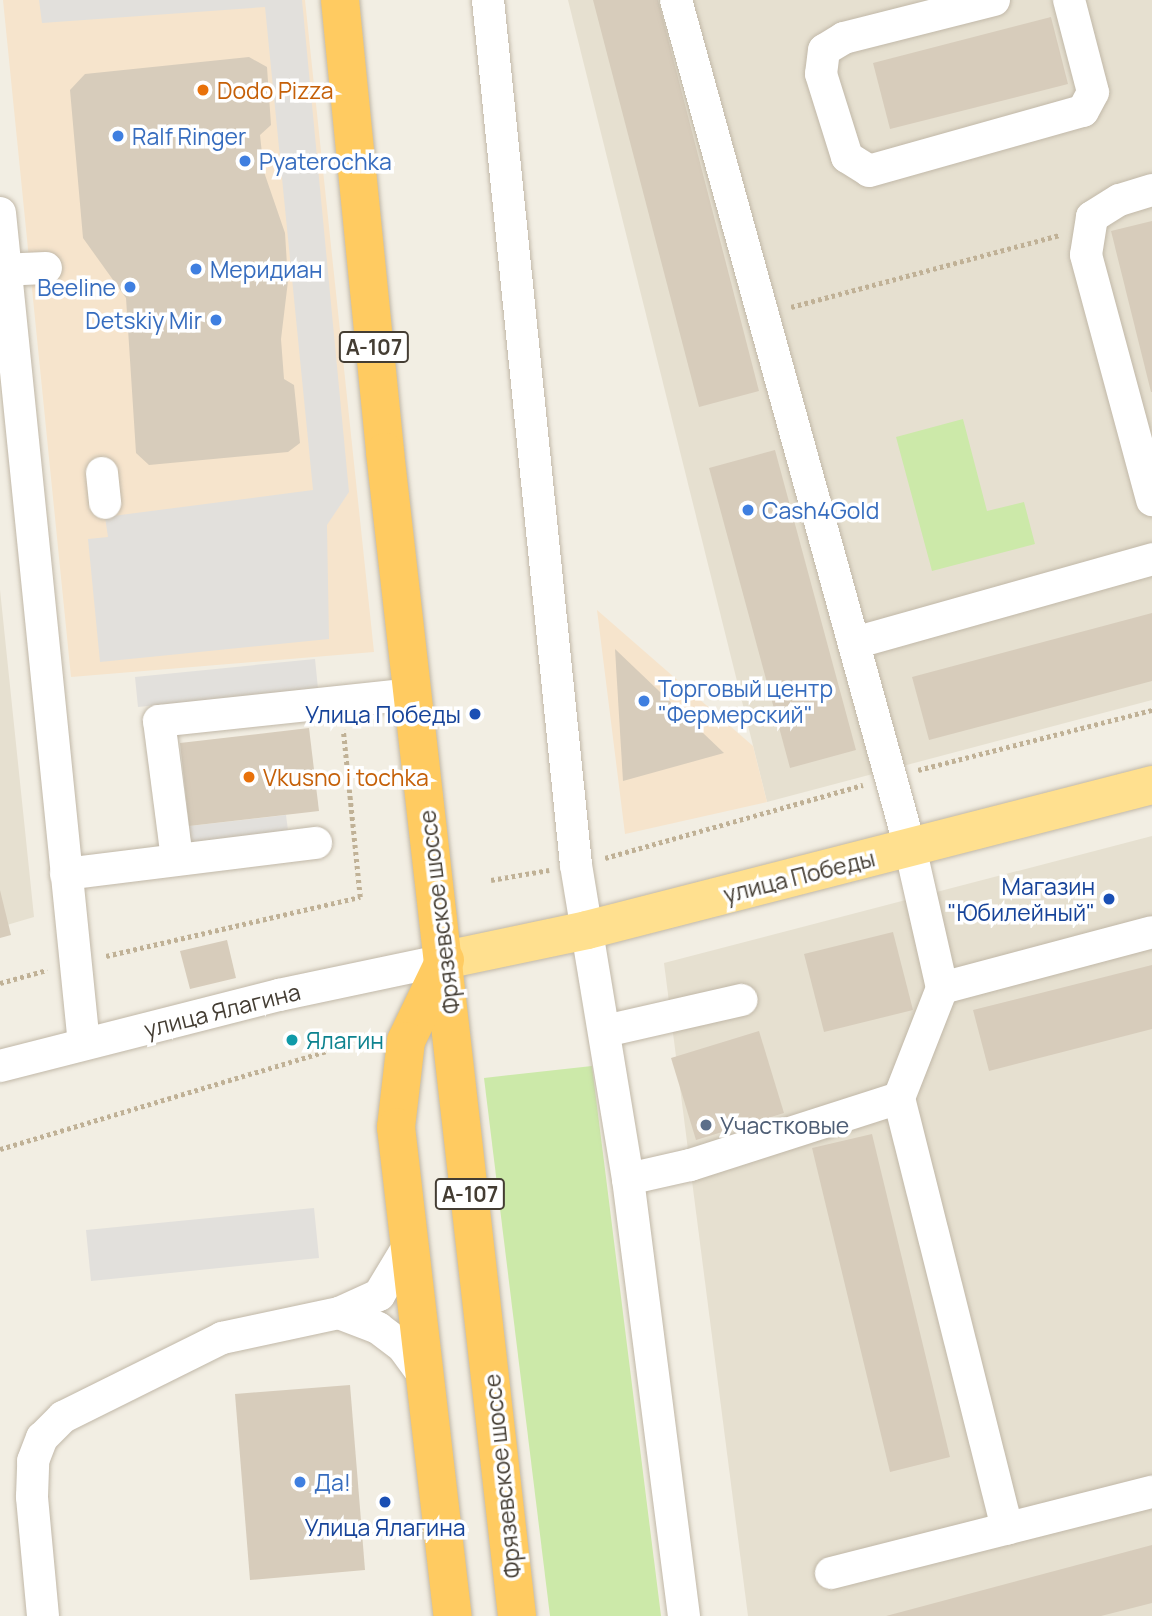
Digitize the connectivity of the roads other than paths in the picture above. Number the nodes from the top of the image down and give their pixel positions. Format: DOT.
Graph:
graph roads {
  1 [pos="340,0"];
  2 [pos="488,0"];
  3 [pos="676,0"];
  4 [pos="994,0"];
  5 [pos="1069,0"];
  6 [pos="1152,190"];
  7 [pos="0,213"];
  8 [pos="46,268"];
  9 [pos="3,269"];
  10 [pos="1152,500"];
  11 [pos="1152,559"];
  12 [pos="854,643"];
  13 [pos="412,694"];
  14 [pos="1152,785"];
  15 [pos="316,844"];
  16 [pos="910,848"];
  17 [pos="177,859"];
  18 [pos="66,874"];
  19 [pos="587,930"];
  20 [pos="1152,932"];
  21 [pos="445,960"];
  22 [pos="942,988"];
  23 [pos="742,1000"];
  24 [pos="605,1031"];
  25 [pos="84,1044"];
  26 [pos="0,1066"];
  27 [pos="899,1098"];
  28 [pos="628,1179"];
  29 [pos="408,1247"];
  30 [pos="339,1313"];
  31 [pos="425,1377"];
  32 [pos="1152,1492"];
  33 [pos="1007,1529"];
  34 [pos="831,1573"];
  35 [pos="43,1616"];
  36 [pos="453,1616"];
  37 [pos="517,1616"];
  38 [pos="684,1616"];
  1 -- 13 [label="highway, Фрязевское шоссе / А-107"];
  2 -- 19 [label="street"];
  3 -- 12 [label="street"];
  4 -- 5 [label="street"];
  6 -- 10 [label="street"];
  7 -- 9 [label="street"];
  8 -- 9 [label="street"];
  9 -- 18 [label="street"];
  11 -- 12 [label="street"];
  12 -- 16 [label="street"];
  13 -- 17 [label="street"];
  13 -- 21 [label="highway, Фрязевское шоссе / А-107"];
  14 -- 16 [label="main road, улица Победы"];
  15 -- 17 [label="street"];
  16 -- 19 [label="main road, улица Победы"];
  16 -- 22 [label="street"];
  17 -- 18 [label="street"];
  18 -- 25 [label="street"];
  19 -- 21 [label="main road, улица Победы"];
  19 -- 24 [label="street"];
  20 -- 22 [label="street"];
  21 -- 25 [label="street, улица Ялагина"];
  21 -- 29 [label="highway"];
  21 -- 37 [label="highway, Фрязевское шоссе / А-107"];
  22 -- 27 [label="street"];
  23 -- 24 [label="street"];
  24 -- 28 [label="street"];
  25 -- 26 [label="street, улица Ялагина"];
  27 -- 28 [label="street"];
  27 -- 33 [label="street"];
  28 -- 38 [label="street"];
  29 -- 30 [label="street"];
  29 -- 31 [label="highway"];
  30 -- 31 [label="street"];
  30 -- 35 [label="street"];
  31 -- 36 [label="highway"];
  32 -- 33 [label="street"];
  33 -- 34 [label="street"];
}
